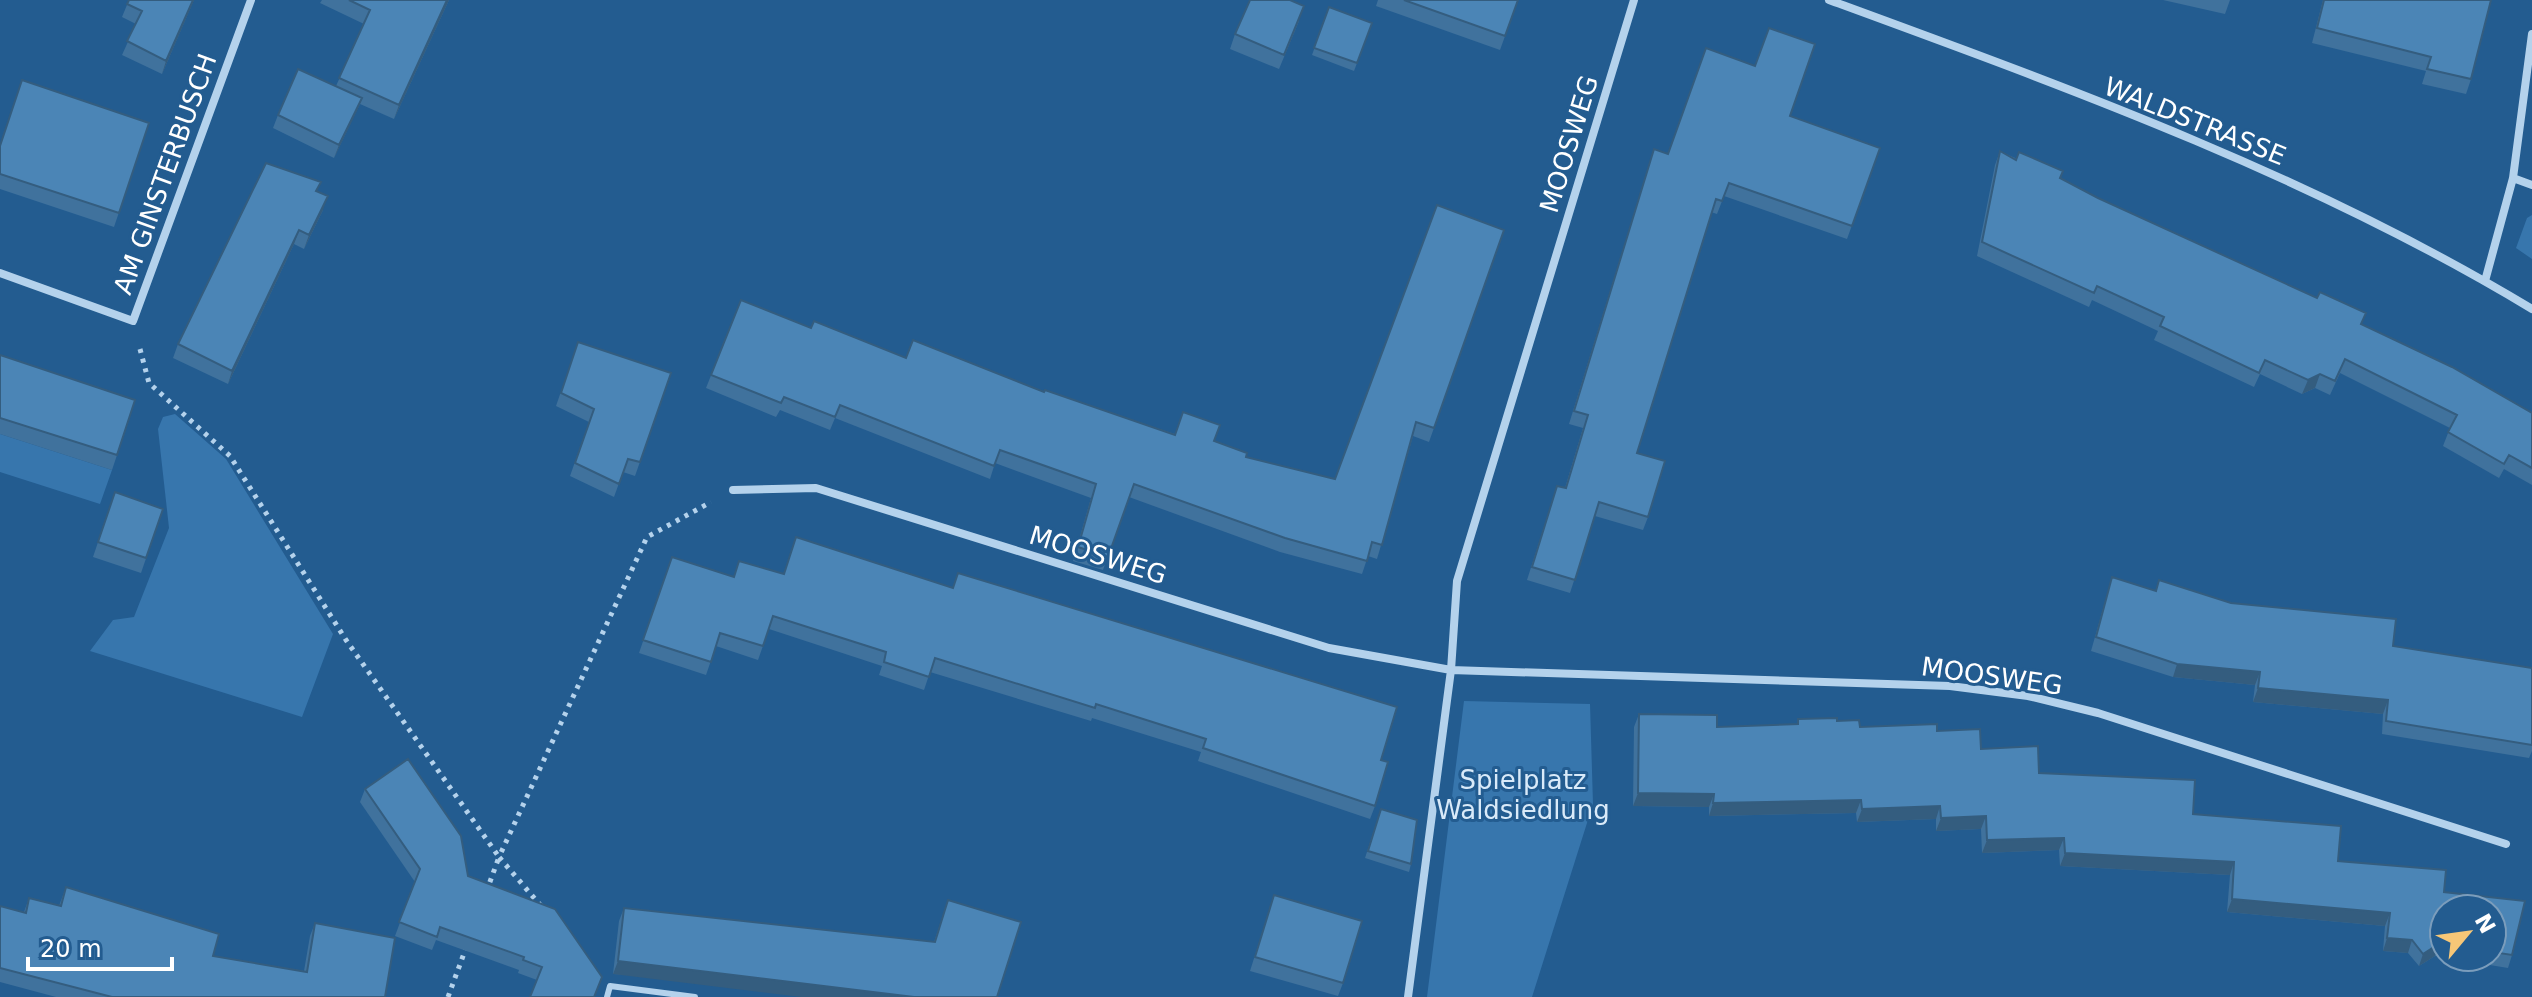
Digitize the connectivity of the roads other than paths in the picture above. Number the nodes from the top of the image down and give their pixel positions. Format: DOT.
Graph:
graph roads {
  1 [pos="251,0"];
  2 [pos="1634,0"];
  3 [pos="1829,0"];
  4 [pos="2532,34"];
  5 [pos="2513,178"];
  6 [pos="2532,185"];
  7 [pos="0,273"];
  8 [pos="2485,281"];
  9 [pos="2532,309"];
  10 [pos="733,490"];
  11 [pos="1451,670"];
  12 [pos="2506,844"];
  13 [pos="607,997"];
  14 [pos="695,997"];
  15 [pos="1408,997"];
  1 -- 7 [label="street, AM GINSTERBUSCH"];
  2 -- 11 [label="street, MOOSWEG"];
  3 -- 8 [label="street, WALDSTRASSE"];
  4 -- 5 [label="street"];
  5 -- 6 [label="street"];
  5 -- 8 [label="street"];
  8 -- 9 [label="street, WALDSTRASSE"];
  10 -- 11 [label="street, MOOSWEG"];
  11 -- 12 [label="street, MOOSWEG"];
  11 -- 15 [label="street, MOOSWEG"];
  13 -- 14 [label="lane"];
}
